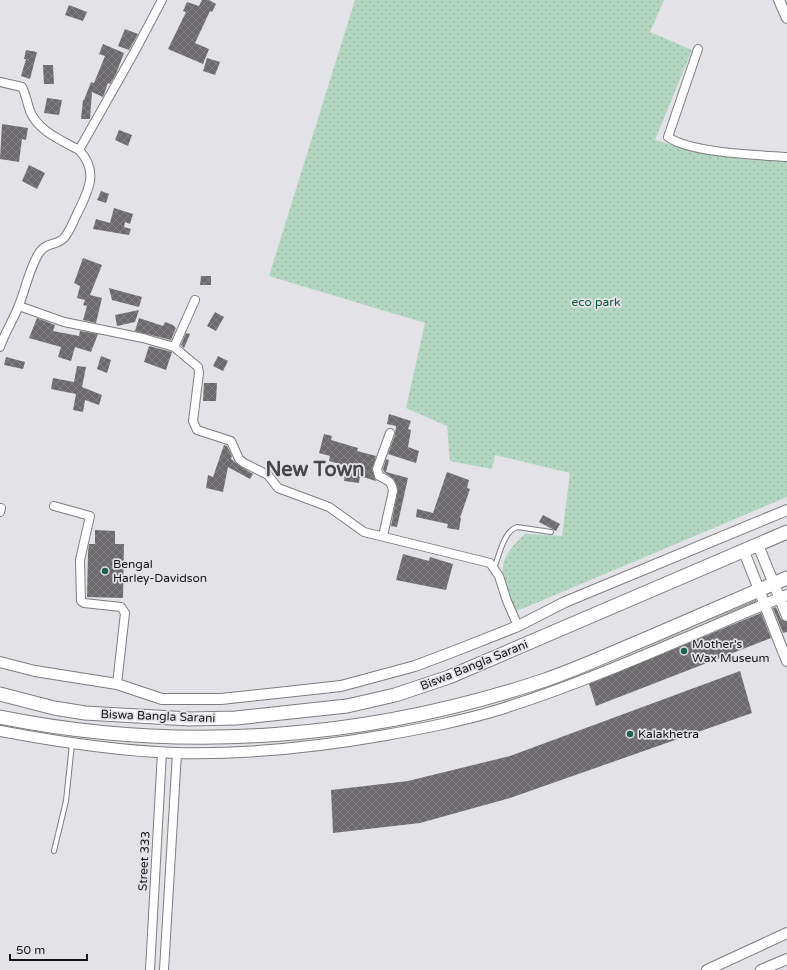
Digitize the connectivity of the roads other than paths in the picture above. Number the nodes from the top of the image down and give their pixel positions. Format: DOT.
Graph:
graph roads {
  1 [pos="162,0"];
  2 [pos="779,0"];
  3 [pos="787,18"];
  4 [pos="698,49"];
  5 [pos="0,82"];
  6 [pos="79,150"];
  7 [pos="787,157"];
  8 [pos="195,300"];
  9 [pos="19,306"];
  10 [pos="0,347"];
  11 [pos="174,347"];
  12 [pos="390,433"];
  13 [pos="54,506"];
  14 [pos="787,510"];
  15 [pos="551,532"];
  16 [pos="787,532"];
  17 [pos="383,536"];
  18 [pos="758,546"];
  19 [pos="744,552"];
  20 [pos="494,566"];
  21 [pos="787,578"];
  22 [pos="775,584"];
  23 [pos="760,590"];
  24 [pos="783,596"];
  25 [pos="763,604"];
  26 [pos="787,616"];
  27 [pos="518,626"];
  28 [pos="787,661"];
  29 [pos="0,662"];
  30 [pos="117,684"];
  31 [pos="0,694"];
  32 [pos="0,718"];
  33 [pos="0,731"];
  34 [pos="72,744"];
  35 [pos="162,752"];
  36 [pos="177,753"];
  37 [pos="54,851"];
  38 [pos="787,933"];
  39 [pos="787,959"];
  40 [pos="150,970"];
  41 [pos="164,970"];
  42 [pos="707,970"];
  43 [pos="761,970"];
  1 -- 6 [label="street"];
  2 -- 3 [label="street"];
  4 -- 7 [label="street"];
  5 -- 6 [label="street"];
  6 -- 9 [label="street"];
  8 -- 11 [label="street"];
  9 -- 10 [label="street"];
  9 -- 11 [label="street"];
  11 -- 17 [label="street"];
  12 -- 17 [label="street"];
  13 -- 30 [label="street"];
  14 -- 27 [label="street"];
  15 -- 20 [label="lane"];
  16 -- 18 [label="main road, Biswa Bangla Sarani"];
  17 -- 20 [label="street"];
  18 -- 19 [label="main road, Biswa Bangla Sarani"];
  18 -- 22 [label="street"];
  19 -- 23 [label="street"];
  19 -- 31 [label="main road, Biswa Bangla Sarani"];
  20 -- 27 [label="street"];
  21 -- 22 [label="main road, Biswa Bangla Sarani"];
  22 -- 23 [label="main road, Biswa Bangla Sarani"];
  22 -- 24 [label="street"];
  23 -- 25 [label="street"];
  23 -- 32 [label="main road, Biswa Bangla Sarani"];
  24 -- 25 [label="street"];
  24 -- 26 [label="street"];
  25 -- 28 [label="street"];
  25 -- 36 [label="street"];
  27 -- 30 [label="street"];
  29 -- 30 [label="street"];
  33 -- 34 [label="street"];
  34 -- 35 [label="street"];
  34 -- 37 [label="lane"];
  35 -- 36 [label="street"];
  35 -- 40 [label="street, Street 333"];
  36 -- 41 [label="street"];
  38 -- 42 [label="street"];
  39 -- 43 [label="street"];
}
